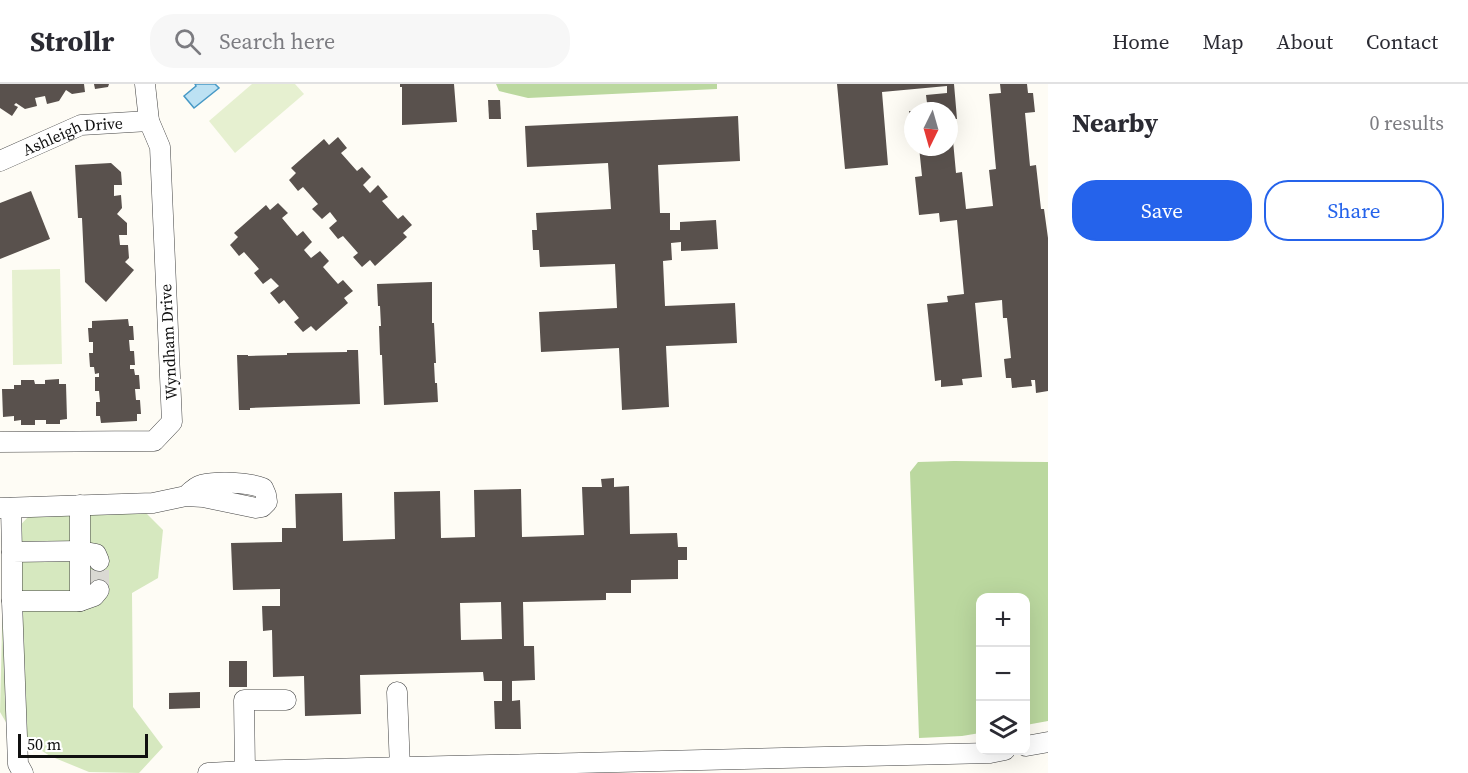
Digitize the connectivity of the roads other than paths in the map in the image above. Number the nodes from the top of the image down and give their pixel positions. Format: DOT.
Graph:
graph roads {
  1 [pos="145,84"];
  2 [pos="149,121"];
  3 [pos="0,161"];
  4 [pos="0,442"];
  5 [pos="186,496"];
  6 [pos="80,506"];
  7 [pos="5,508"];
  8 [pos="80,551"];
  9 [pos="12,552"];
  10 [pos="99,561"];
  11 [pos="99,590"];
  12 [pos="12,601"];
  13 [pos="80,601"];
  14 [pos="398,692"];
  15 [pos="286,700"];
  16 [pos="1048,742"];
  17 [pos="1030,745"];
  18 [pos="976,753"];
  19 [pos="400,768"];
  20 [pos="245,771"];
  21 [pos="23,773"];
  22 [pos="208,773"];
  1 -- 2 [label="street, Wyndham Drive"];
  2 -- 3 [label="street, Ashleigh Drive"];
  2 -- 4 [label="street, Wyndham Drive"];
  5 -- 6 [label="street"];
  6 -- 7 [label="street"];
  6 -- 8 [label="street"];
  7 -- 9 [label="street"];
  8 -- 9 [label="street"];
  8 -- 10 [label="street"];
  8 -- 13 [label="street"];
  9 -- 12 [label="street"];
  11 -- 13 [label="street"];
  12 -- 13 [label="street"];
  12 -- 21 [label="street"];
  14 -- 19 [label="street"];
  15 -- 20 [label="street"];
  16 -- 17 [label="street"];
  18 -- 19 [label="street"];
  19 -- 20 [label="street"];
  20 -- 22 [label="street"];
}
